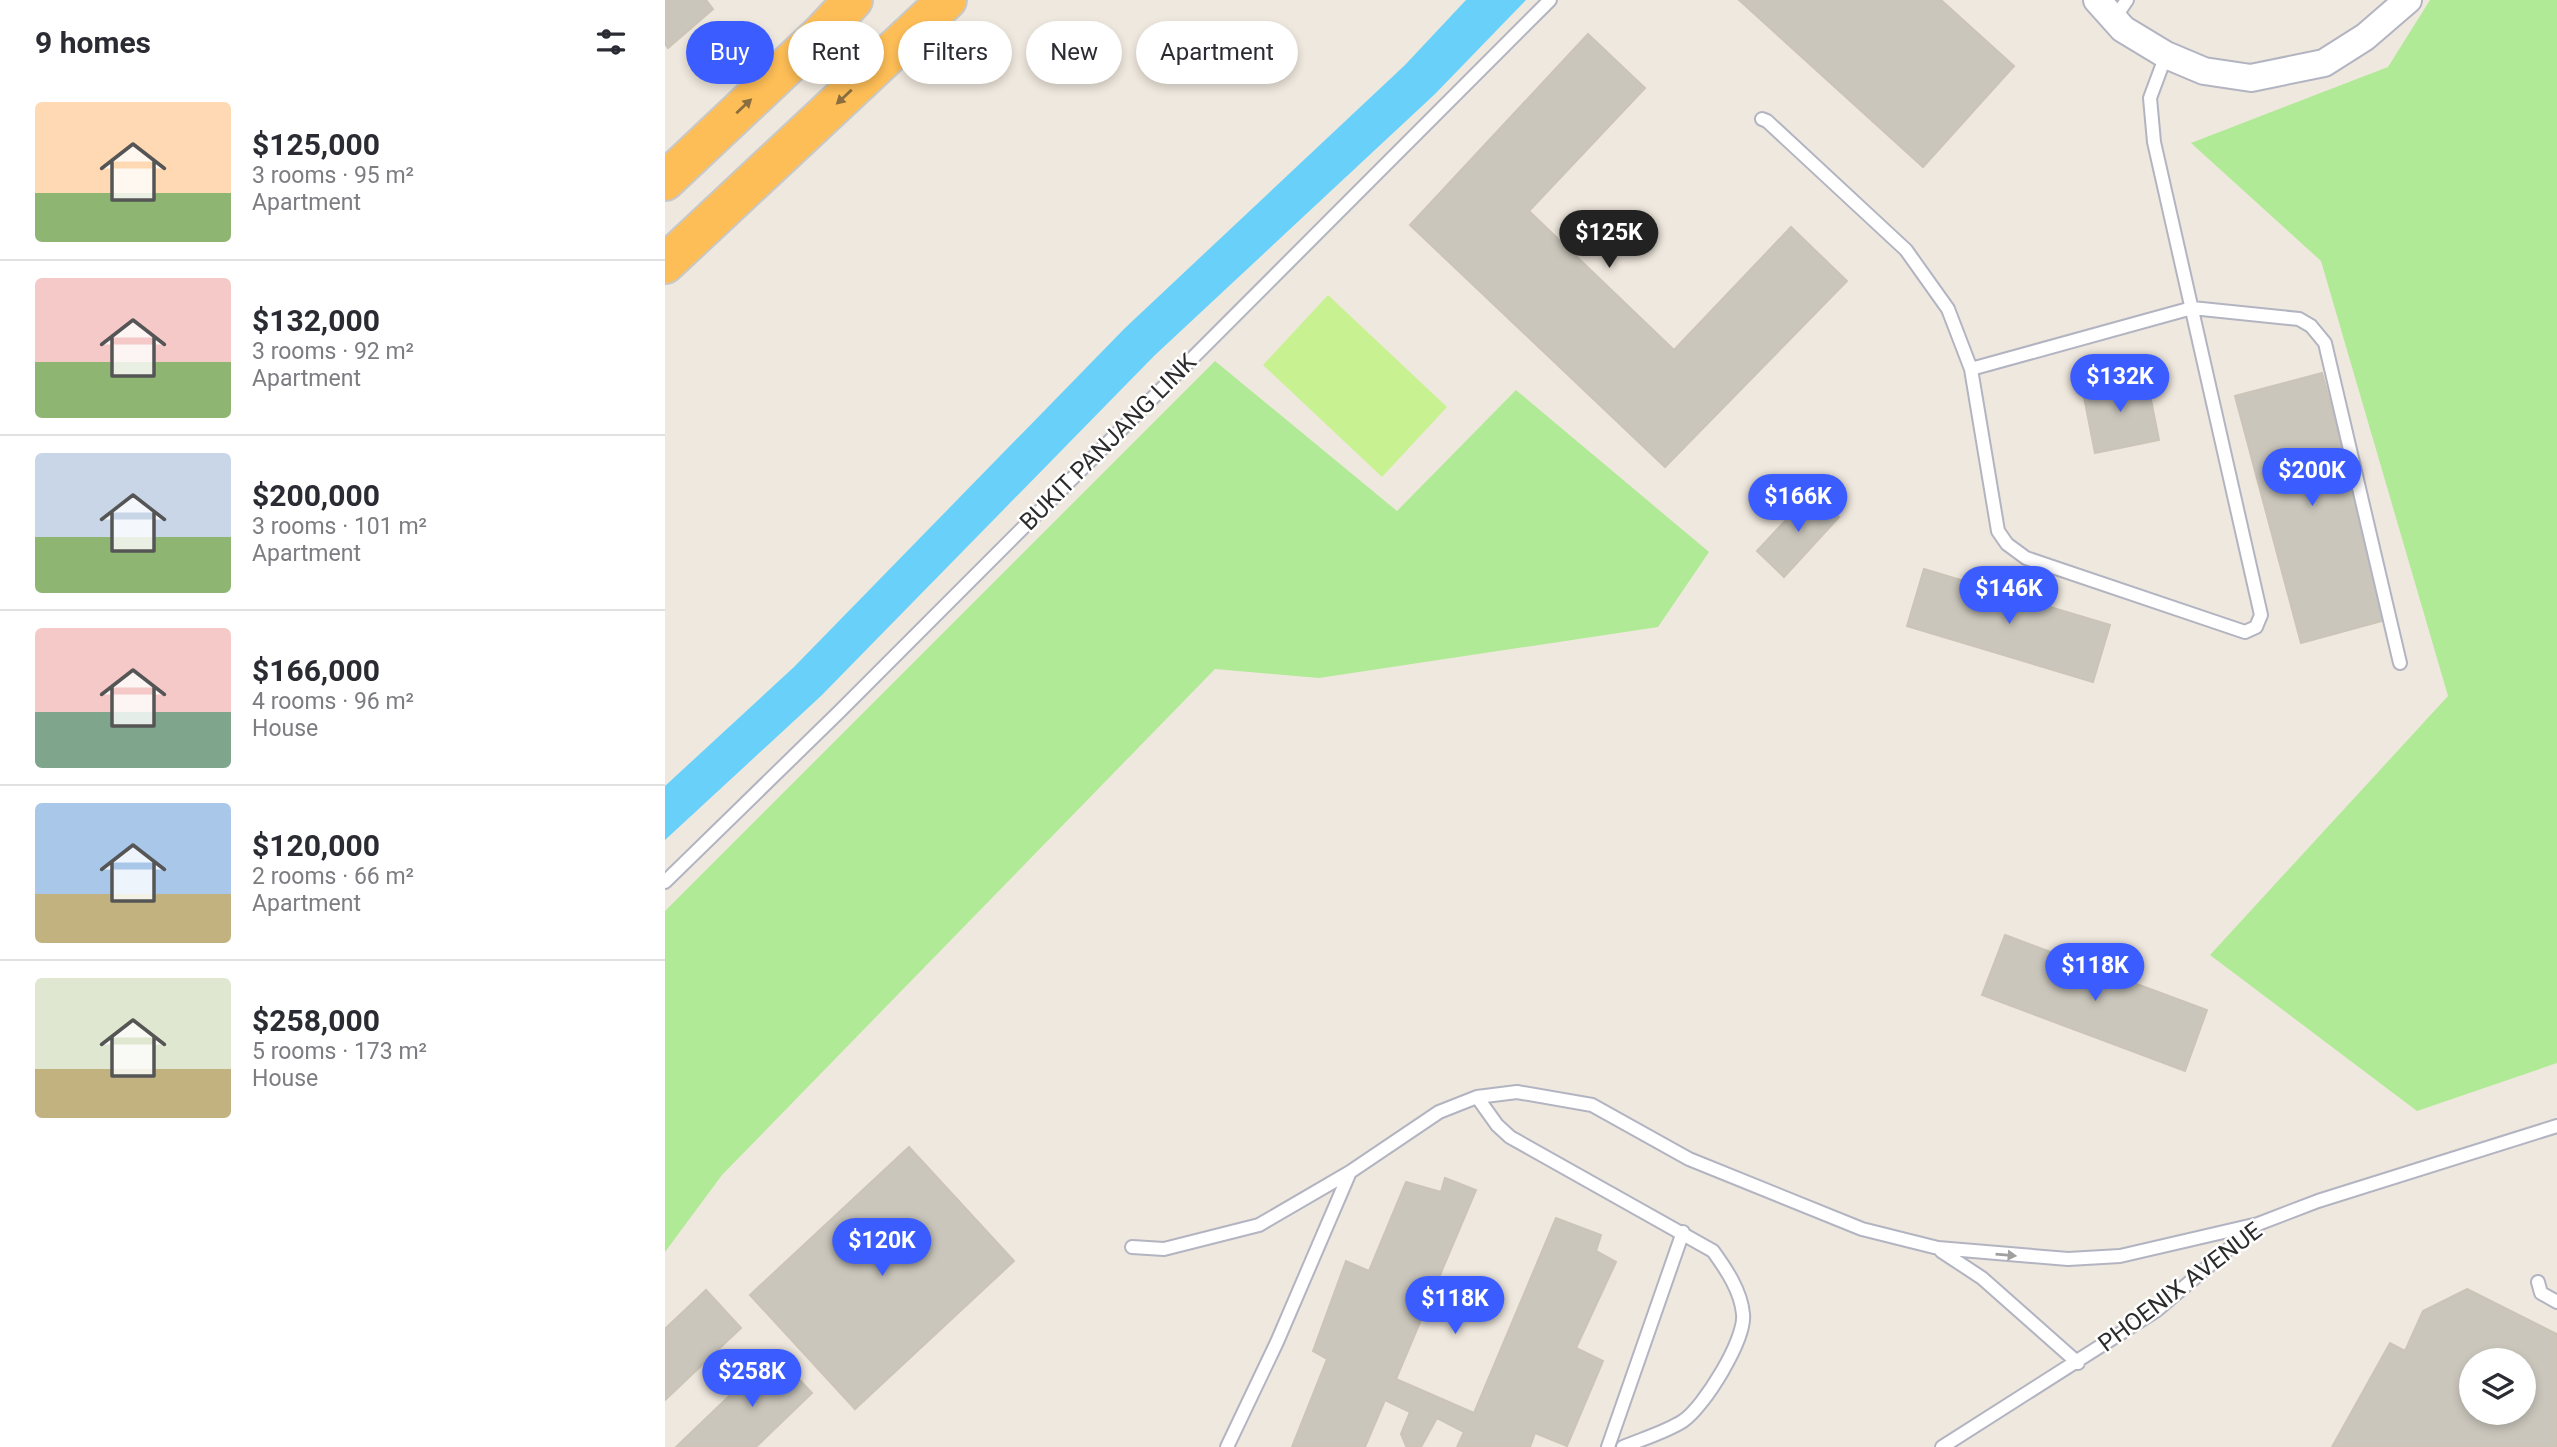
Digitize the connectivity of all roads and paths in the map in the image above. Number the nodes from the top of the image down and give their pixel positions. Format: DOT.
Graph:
graph roads {
  1 [pos="853,0"];
  2 [pos="947,0"];
  3 [pos="1550,0"];
  4 [pos="2407,0"];
  5 [pos="2107,4"];
  6 [pos="2166,55"];
  7 [pos="1762,120"];
  8 [pos="665,181"];
  9 [pos="665,264"];
  10 [pos="2192,308"];
  11 [pos="1971,369"];
  12 [pos="2400,663"];
  13 [pos="665,883"];
  14 [pos="1476,1097"];
  15 [pos="2557,1126"];
  16 [pos="1350,1172"];
  17 [pos="2258,1224"];
  18 [pos="1683,1232"];
  19 [pos="1132,1247"];
  20 [pos="1938,1248"];
  21 [pos="2537,1282"];
  22 [pos="2557,1302"];
  23 [pos="2078,1363"];
  24 [pos="1227,1447"];
  25 [pos="1608,1447"];
  26 [pos="1623,1447"];
  27 [pos="1942,1447"];
  8 -- 1 [label="highway, one-way"];
  2 -- 9 [label="highway, one-way"];
  3 -- 13 [label="lane, BUKIT PANJANG LINK"];
  4 -- 6 [label="street"];
  5 -- 6 [label="street"];
  6 -- 10 [label="lane"];
  7 -- 11 [label="lane"];
  10 -- 11 [label="lane"];
  10 -- 11 [label="lane"];
  10 -- 12 [label="lane"];
  14 -- 16 [label="lane"];
  14 -- 18 [label="lane"];
  14 -- 20 [label="lane"];
  15 -- 17 [label="lane, PHOENIX AVENUE"];
  16 -- 19 [label="lane"];
  16 -- 24 [label="lane"];
  20 -- 17 [label="lane, one-way"];
  17 -- 23 [label="lane, PHOENIX AVENUE"];
  18 -- 25 [label="lane"];
  18 -- 26 [label="lane"];
  20 -- 23 [label="lane"];
  21 -- 22 [label="lane"];
  23 -- 27 [label="lane, PHOENIX AVENUE"];
}
